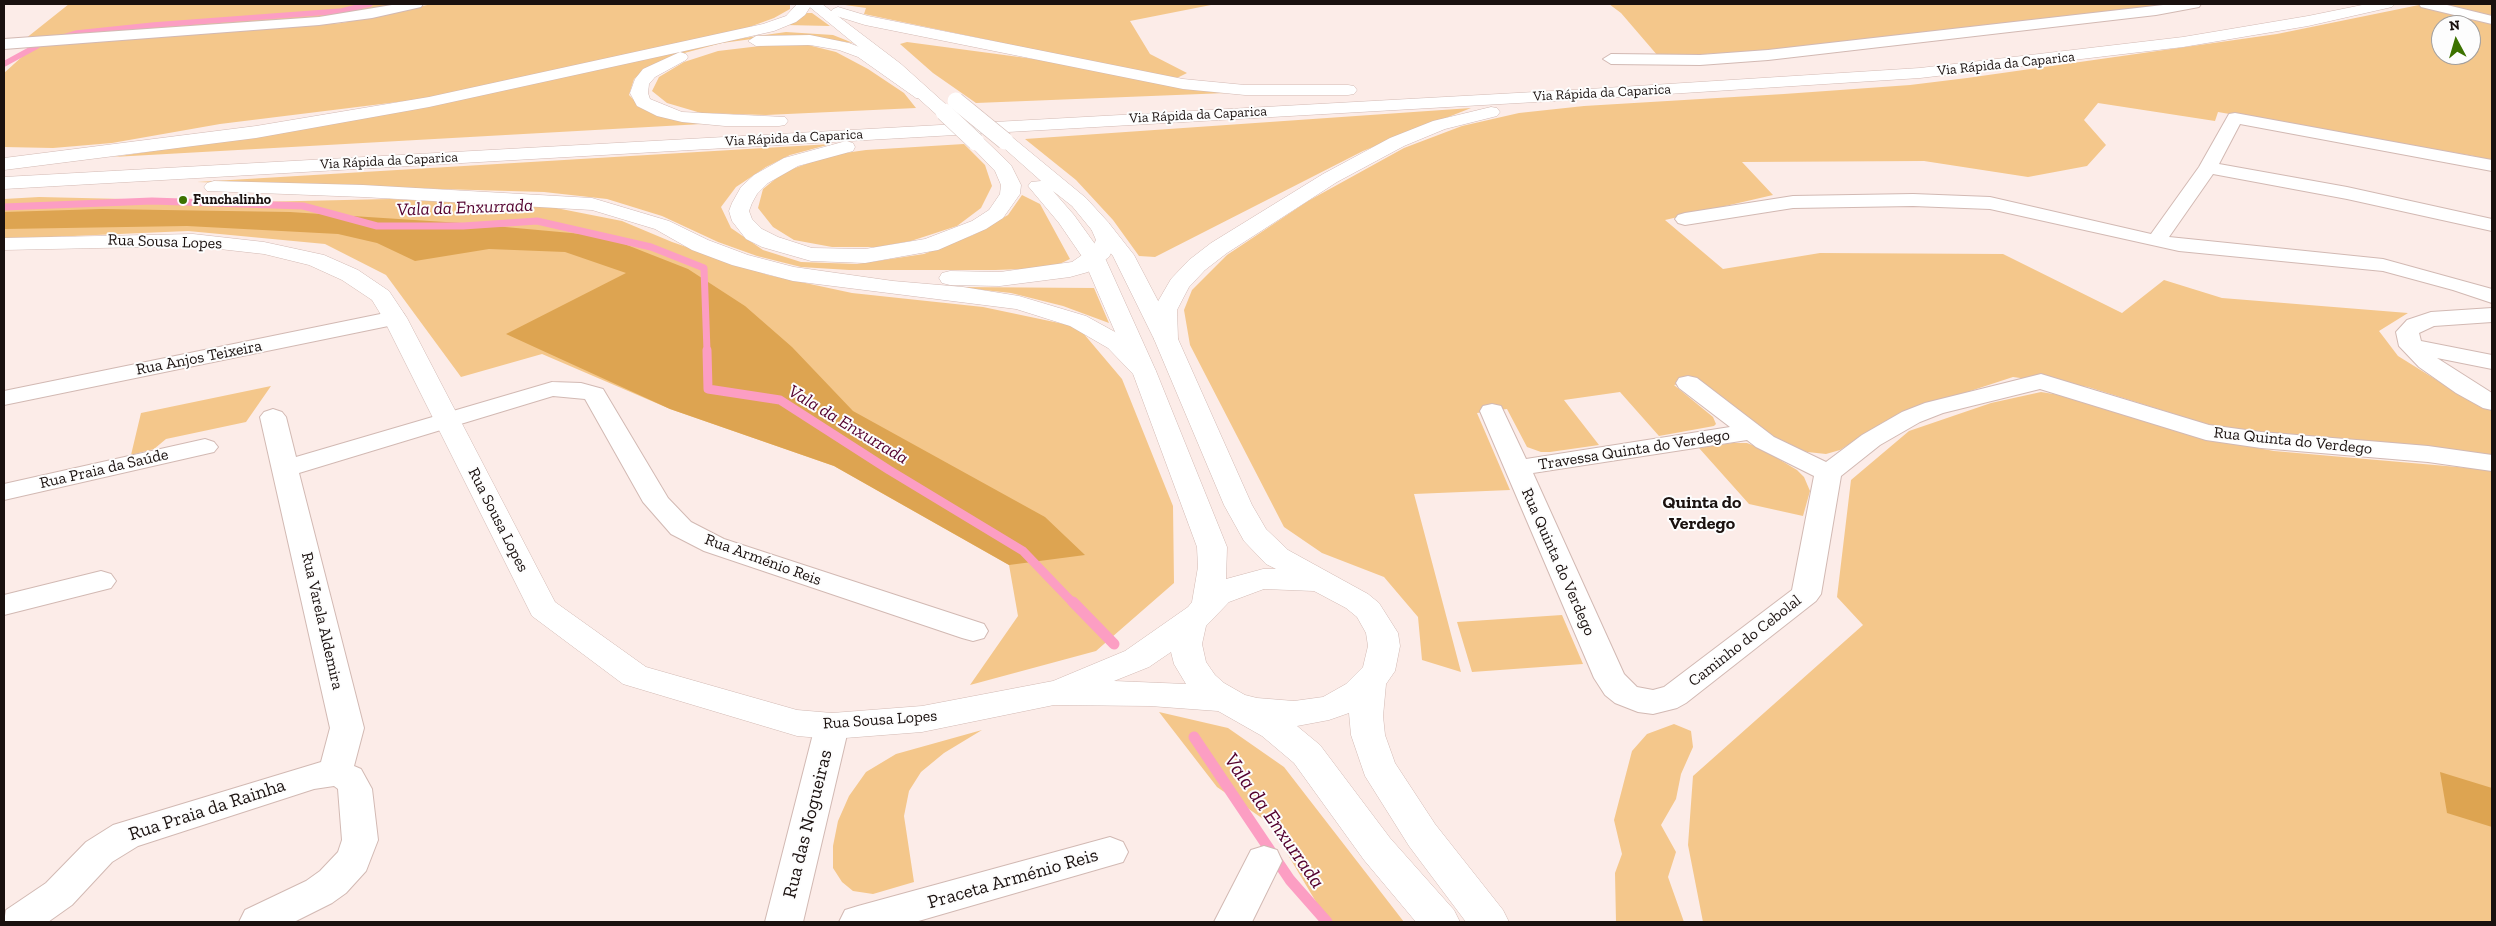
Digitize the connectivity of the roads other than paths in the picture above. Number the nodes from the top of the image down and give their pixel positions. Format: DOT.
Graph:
graph roads {
  1 [pos="416,4"];
  2 [pos="804,4"];
  3 [pos="813,4"];
  4 [pos="2194,4"];
  5 [pos="2317,4"];
  6 [pos="2387,4"];
  7 [pos="2426,4"];
  8 [pos="832,8"];
  9 [pos="2492,20"];
  10 [pos="756,31"];
  11 [pos="852,32"];
  12 [pos="874,35"];
  13 [pos="4,44"];
  14 [pos="1611,59"];
  15 [pos="1439,90"];
  16 [pos="1588,94"];
  17 [pos="939,104"];
  18 [pos="820,120"];
  19 [pos="903,120"];
  20 [pos="794,121"];
  21 [pos="989,142"];
  22 [pos="4,164"];
  23 [pos="2492,165"];
  24 [pos="2208,168"];
  25 [pos="4,173"];
  26 [pos="4,183"];
  27 [pos="4,192"];
  28 [pos="1685,219"];
  29 [pos="2492,225"];
  30 [pos="1101,226"];
  31 [pos="2156,241"];
  32 [pos="4,244"];
  33 [pos="1094,258"];
  34 [pos="811,276"];
  35 [pos="2492,296"];
  36 [pos="2492,315"];
  37 [pos="395,318"];
  38 [pos="1166,339"];
  39 [pos="2411,346"];
  40 [pos="2492,362"];
  41 [pos="1144,371"];
  42 [pos="1688,382"];
  43 [pos="4,398"];
  44 [pos="2492,403"];
  45 [pos="1492,411"];
  46 [pos="273,417"];
  47 [pos="446,420"];
  48 [pos="1750,432"];
  49 [pos="205,447"];
  50 [pos="2492,463"];
  51 [pos="286,468"];
  52 [pos="1518,468"];
  53 [pos="1828,473"];
  54 [pos="4,492"];
  55 [pos="101,581"];
  56 [pos="1328,586"];
  57 [pos="4,605"];
  58 [pos="1202,609"];
  59 [pos="973,631"];
  60 [pos="1369,683"];
  61 [pos="1054,693"];
  62 [pos="1638,700"];
  63 [pos="1232,703"];
  64 [pos="832,726"];
  65 [pos="335,773"];
  66 [pos="1110,852"];
  67 [pos="1264,861"];
  68 [pos="19,922"];
  69 [pos="258,922"];
  70 [pos="784,922"];
  71 [pos="858,922"];
  72 [pos="1233,922"];
  73 [pos="1440,922"];
  74 [pos="1489,922"];
  1 -- 13 [label="street"];
  2 -- 10 [label="main road"];
  3 -- 11 [label="main road"];
  4 -- 14 [label="street"];
  5 -- 15 [label="main road, Via Rápida da Caparica"];
  6 -- 16 [label="main road, Via Rápida da Caparica"];
  7 -- 9 [label="street"];
  8 -- 12 [label="main road"];
  8 -- 15 [label="main road"];
  10 -- 11 [label="main road"];
  10 -- 22 [label="main road"];
  11 -- 12 [label="main road"];
  11 -- 17 [label="main road"];
  12 -- 17 [label="main road"];
  15 -- 19 [label="main road, Via Rápida da Caparica"];
  16 -- 17 [label="main road, Via Rápida da Caparica"];
  16 -- 38 [label="main road"];
  17 -- 20 [label="main road"];
  17 -- 21 [label="main road, bridge"];
  17 -- 21 [label="main road, bridge"];
  17 -- 21 [label="main road"];
  17 -- 26 [label="main road, Via Rápida da Caparica"];
  18 -- 19 [label="main road"];
  19 -- 25 [label="main road, Via Rápida da Caparica"];
  21 -- 30 [label="main road"];
  21 -- 33 [label="main road"];
  23 -- 24 [label="street"];
  24 -- 29 [label="street"];
  24 -- 31 [label="street"];
  27 -- 34 [label="main road"];
  28 -- 31 [label="street"];
  30 -- 33 [label="main road"];
  30 -- 38 [label="main road"];
  31 -- 35 [label="street"];
  32 -- 37 [label="main road, Rua Sousa Lopes"];
  33 -- 34 [label="main road"];
  33 -- 41 [label="main road"];
  34 -- 41 [label="main road"];
  36 -- 39 [label="street"];
  37 -- 43 [label="street, Rua Anjos Teixeira"];
  37 -- 47 [label="main road, Rua Sousa Lopes"];
  38 -- 56 [label="main road"];
  39 -- 40 [label="street"];
  39 -- 44 [label="street"];
  41 -- 58 [label="main road"];
  42 -- 48 [label="street"];
  45 -- 52 [label="street, Rua Quinta do Verdego"];
  46 -- 51 [label="street, Rua Varela Aldemira"];
  47 -- 51 [label="street"];
  47 -- 59 [label="street, Rua Arménio Reis"];
  47 -- 64 [label="main road, Rua Sousa Lopes"];
  48 -- 52 [label="street, Travessa Quinta do Verdego"];
  48 -- 53 [label="street"];
  49 -- 54 [label="street, Rua Praia da Saúde"];
  50 -- 53 [label="street, Rua Quinta do Verdego"];
  51 -- 65 [label="street, Rua Varela Aldemira"];
  52 -- 62 [label="street, Rua Quinta do Verdego"];
  53 -- 62 [label="street, Caminho do Cebolal"];
  55 -- 57 [label="street"];
  56 -- 58 [label="main road"];
  56 -- 60 [label="main road"];
  58 -- 61 [label="main road, Rua Sousa Lopes"];
  58 -- 63 [label="main road"];
  60 -- 63 [label="main road"];
  60 -- 74 [label="main road"];
  61 -- 63 [label="main road, Rua Sousa Lopes"];
  61 -- 64 [label="main road, Rua Sousa Lopes"];
  63 -- 73 [label="main road"];
  64 -- 70 [label="street, Rua das Nogueiras"];
  65 -- 68 [label="street, Rua Praia da Rainha"];
  65 -- 69 [label="street"];
  66 -- 71 [label="street, Praceta Arménio Reis"];
  67 -- 72 [label="street"];
}
